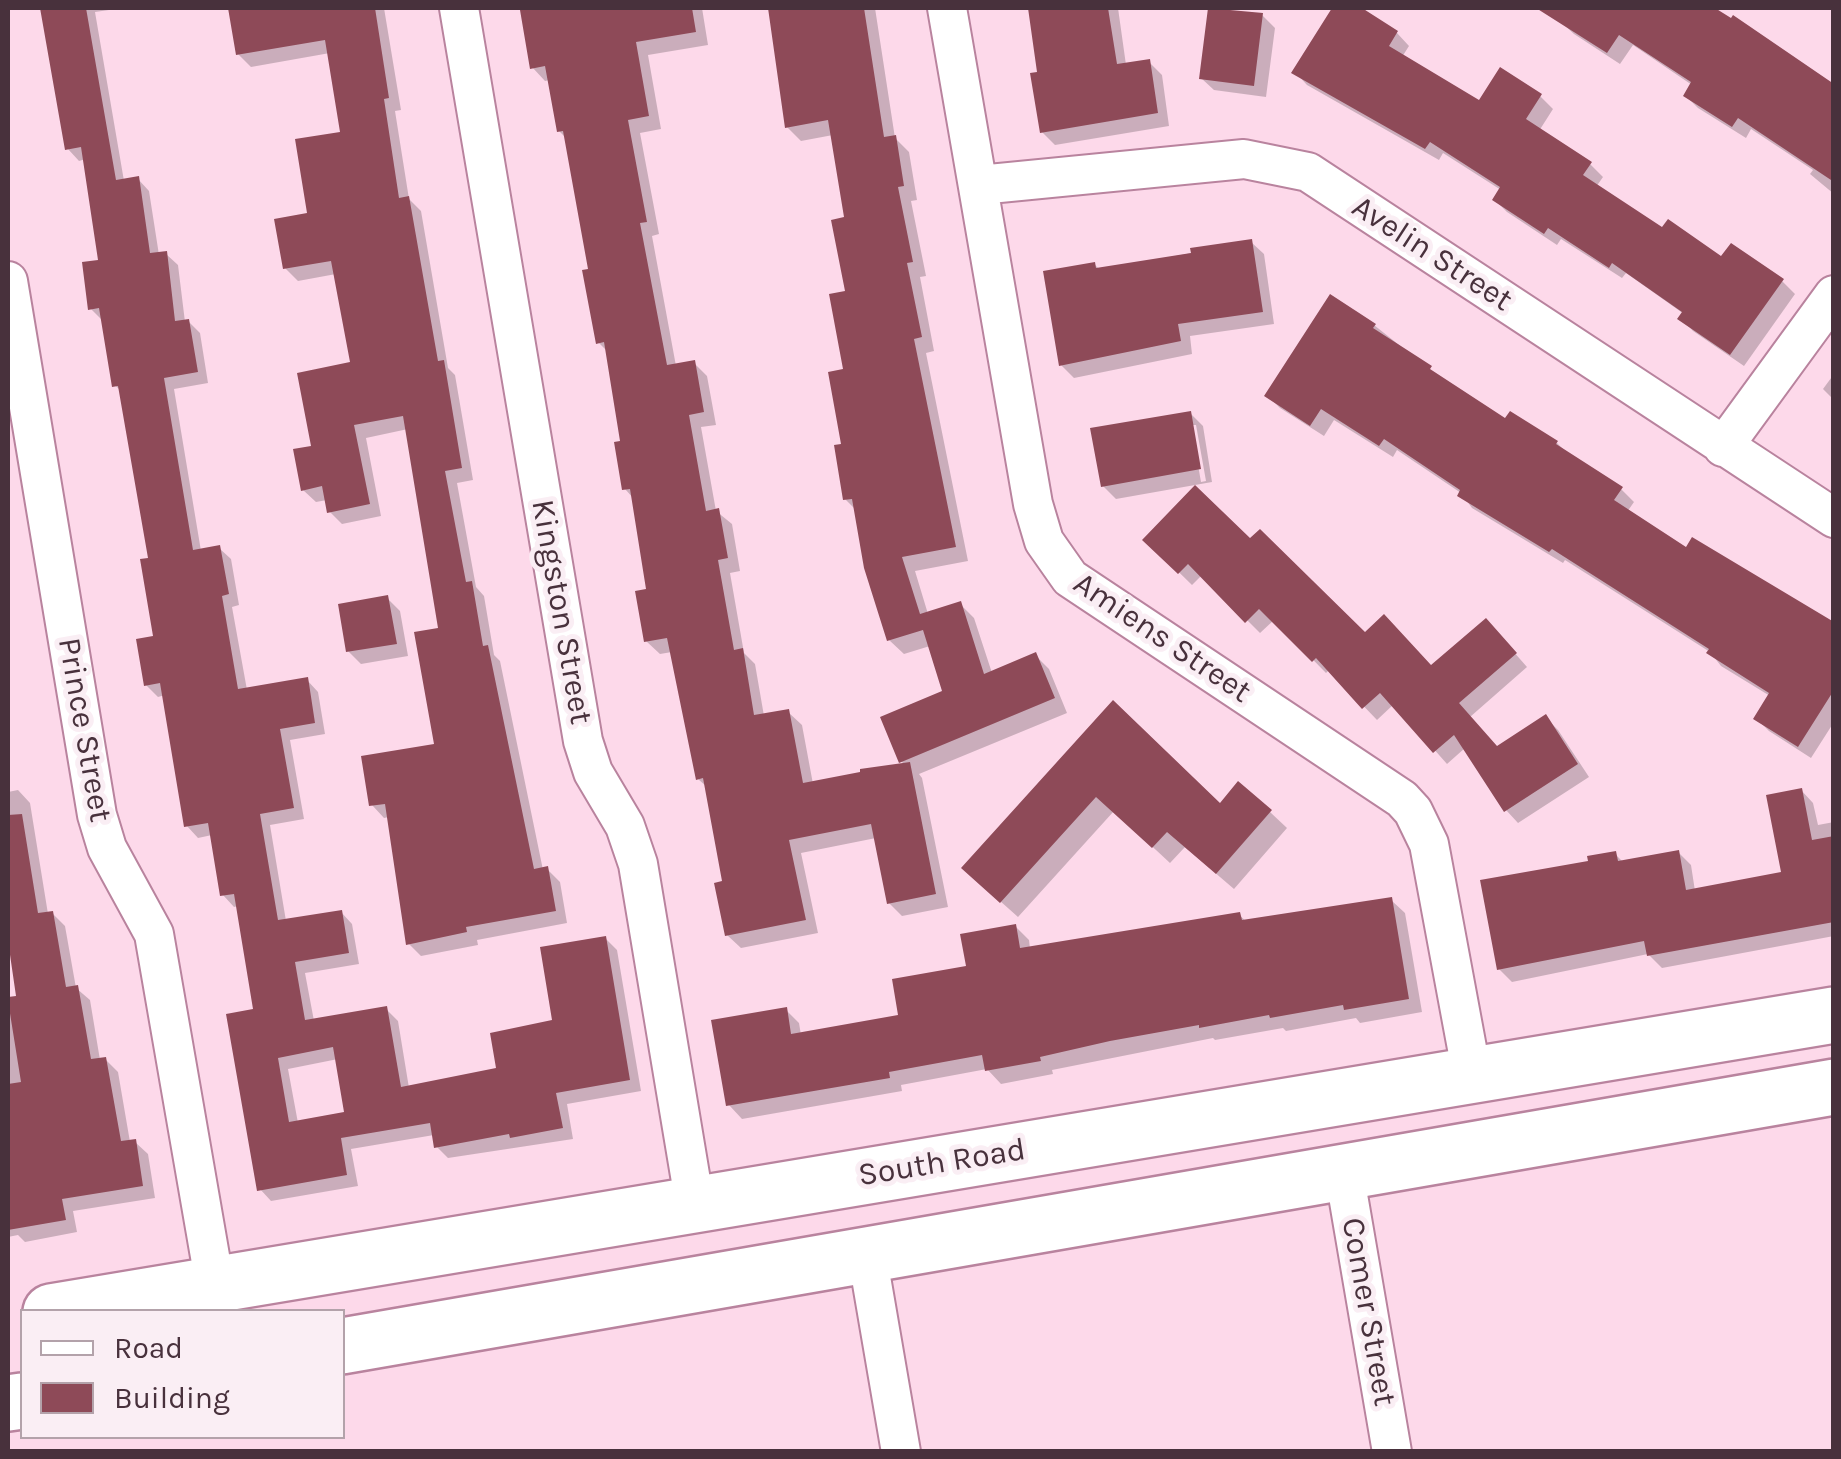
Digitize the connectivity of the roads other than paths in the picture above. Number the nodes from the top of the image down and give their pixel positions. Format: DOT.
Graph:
graph roads {
  1 [pos="460,8"];
  2 [pos="948,8"];
  3 [pos="979,185"];
  4 [pos="8,281"];
  5 [pos="1834,294"];
  6 [pos="1723,446"];
  7 [pos="1834,518"];
  8 [pos="1834,1015"];
  9 [pos="1472,1075"];
  10 [pos="1834,1087"];
  11 [pos="1344,1172"];
  12 [pos="695,1205"];
  13 [pos="867,1254"];
  14 [pos="707,1283"];
  15 [pos="215,1285"];
  16 [pos="69,1309"];
  17 [pos="345,1345"];
  18 [pos="901,1452"];
  19 [pos="1392,1452"];
  1 -- 12 [label="street, Kingston Street"];
  2 -- 3 [label="street, Amiens Street"];
  3 -- 6 [label="street, Avelin Street"];
  3 -- 9 [label="street, Amiens Street"];
  4 -- 15 [label="street, Prince Street"];
  5 -- 6 [label="street"];
  6 -- 7 [label="street, Avelin Street"];
  8 -- 9 [label="main road, South Road"];
  9 -- 12 [label="main road, South Road"];
  10 -- 11 [label="main road"];
  11 -- 13 [label="main road"];
  11 -- 19 [label="street, Comer Street"];
  12 -- 14 [label="main road"];
  12 -- 15 [label="main road, South Road"];
  13 -- 14 [label="main road"];
  13 -- 18 [label="street"];
  14 -- 17 [label="main road"];
  15 -- 16 [label="main road, South Road"];
}
